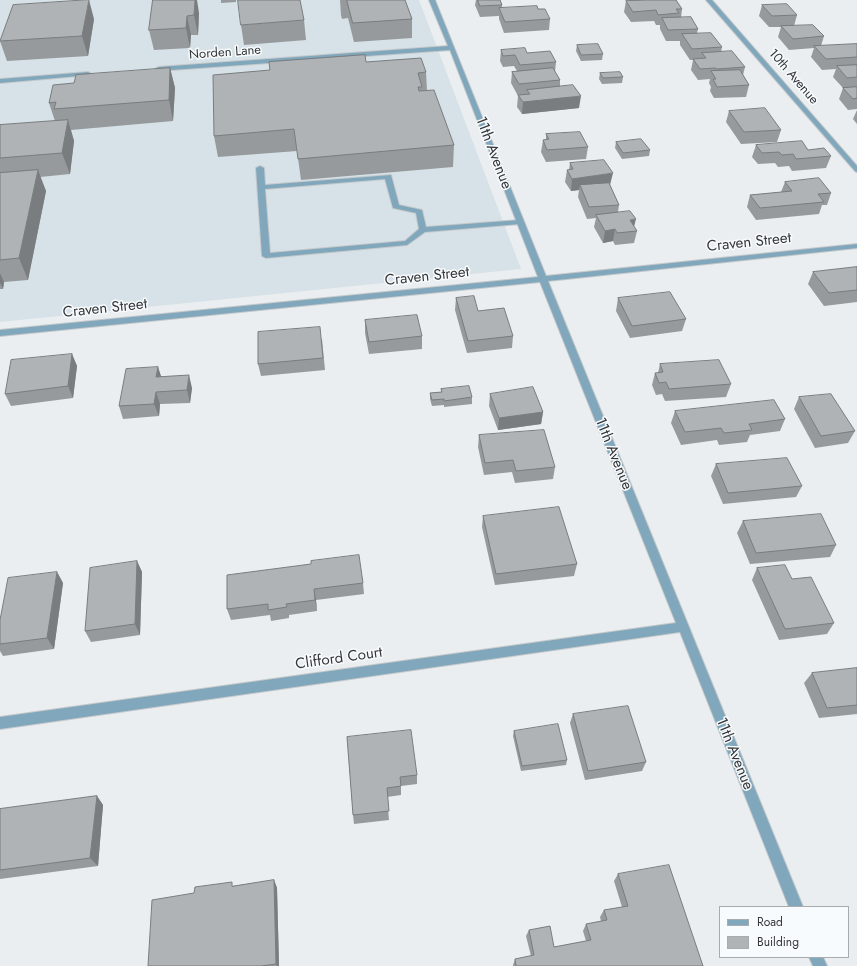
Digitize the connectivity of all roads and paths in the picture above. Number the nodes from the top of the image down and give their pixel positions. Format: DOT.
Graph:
graph roads {
  1 [pos="432,0"];
  2 [pos="709,0"];
  3 [pos="452,48"];
  4 [pos="148,70"];
  5 [pos="93,74"];
  6 [pos="0,81"];
  7 [pos="260,168"];
  8 [pos="857,170"];
  9 [pos="261,187"];
  10 [pos="520,222"];
  11 [pos="423,230"];
  12 [pos="857,246"];
  13 [pos="543,279"];
  14 [pos="0,333"];
  15 [pos="682,627"];
  16 [pos="0,724"];
  17 [pos="796,906"];
  1 -- 3 [label="street, 11th Avenue"];
  2 -- 8 [label="street, 10th Avenue"];
  3 -- 4 [label="street, Norden Lane"];
  3 -- 10 [label="street, 11th Avenue"];
  5 -- 6 [label="street"];
  7 -- 9 [label="street"];
  9 -- 11 [label="street"];
  9 -- 11 [label="street"];
  10 -- 11 [label="street"];
  10 -- 13 [label="street, 11th Avenue"];
  12 -- 13 [label="street, Craven Street"];
  13 -- 14 [label="street, Craven Street"];
  13 -- 15 [label="street, 11th Avenue"];
  15 -- 16 [label="street, Clifford Court"];
  15 -- 17 [label="street, 11th Avenue"];
}
